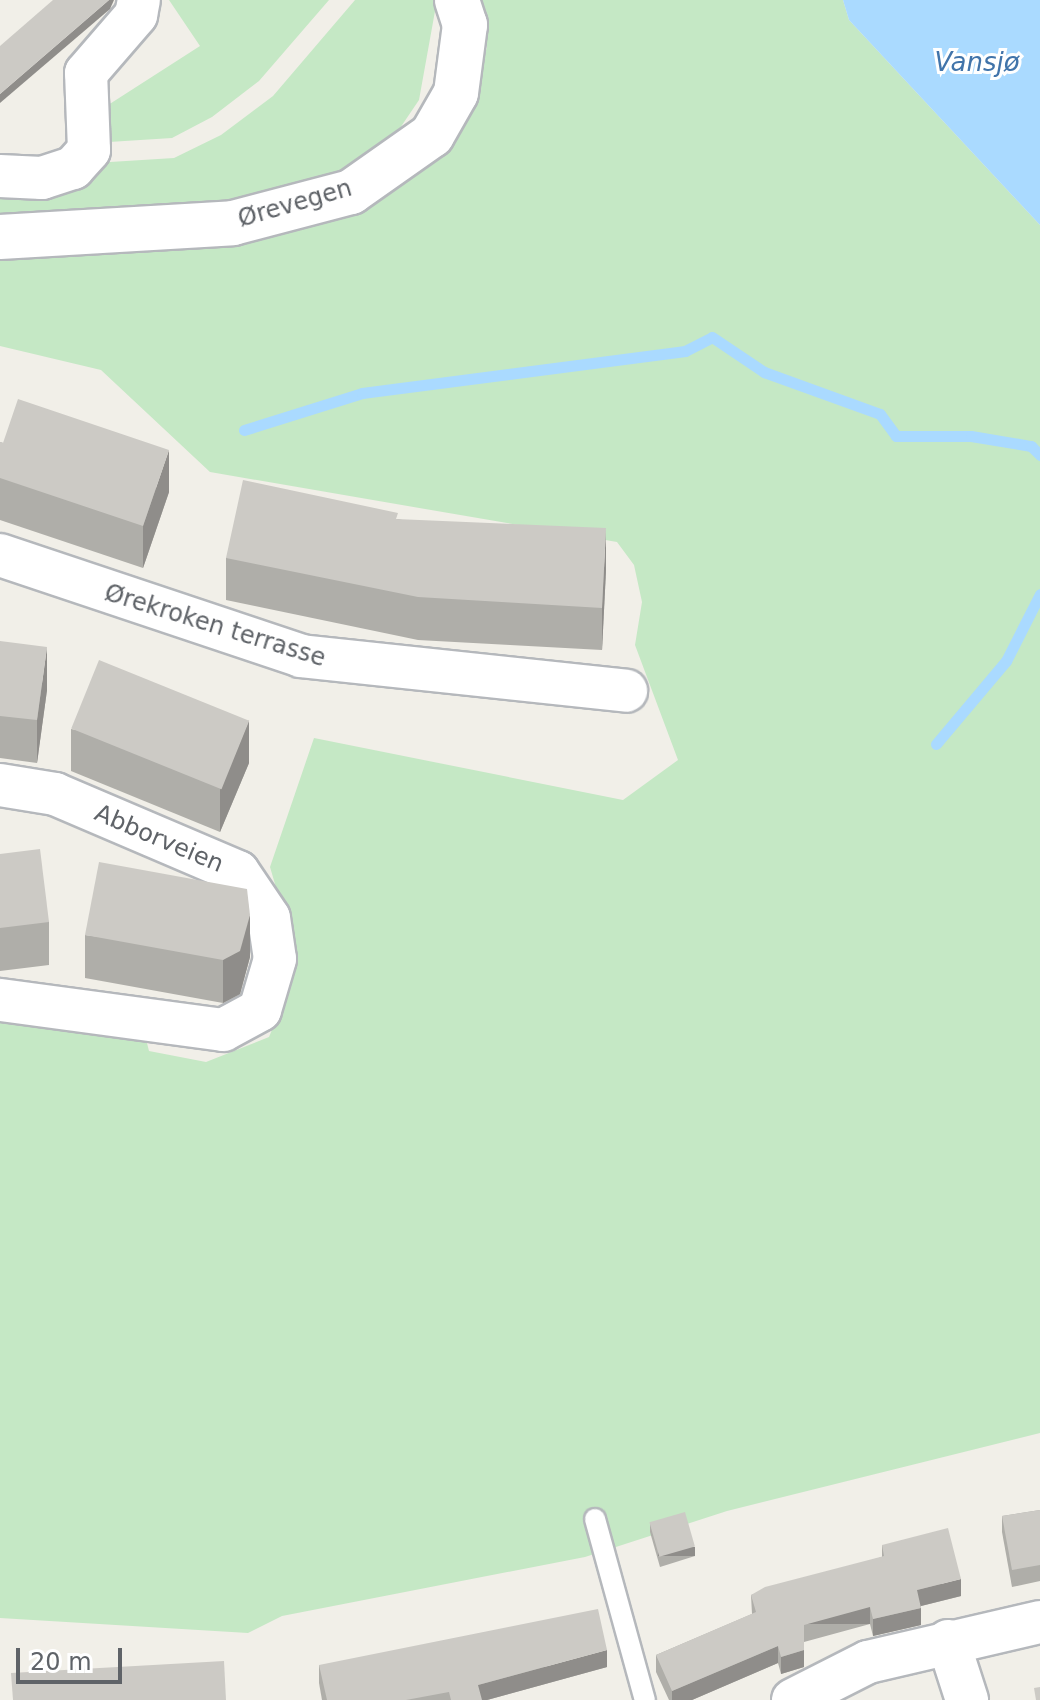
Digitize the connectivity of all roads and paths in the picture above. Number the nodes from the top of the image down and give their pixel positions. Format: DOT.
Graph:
graph roads {
  1 [pos="139,0"];
  2 [pos="457,0"];
  3 [pos="0,176"];
  4 [pos="0,237"];
  5 [pos="0,555"];
  6 [pos="626,691"];
  7 [pos="0,785"];
  8 [pos="0,1000"];
  9 [pos="595,1519"];
  10 [pos="1040,1622"];
  11 [pos="948,1641"];
  12 [pos="645,1700"];
  13 [pos="793,1700"];
  14 [pos="967,1700"];
  1 -- 3 [label="street"];
  2 -- 4 [label="street, Ørevegen"];
  5 -- 6 [label="street, Ørekroken terrasse"];
  7 -- 8 [label="street, Abborveien"];
  9 -- 12 [label="lane"];
  10 -- 11 [label="street"];
  11 -- 13 [label="street"];
  11 -- 14 [label="street"];
}
